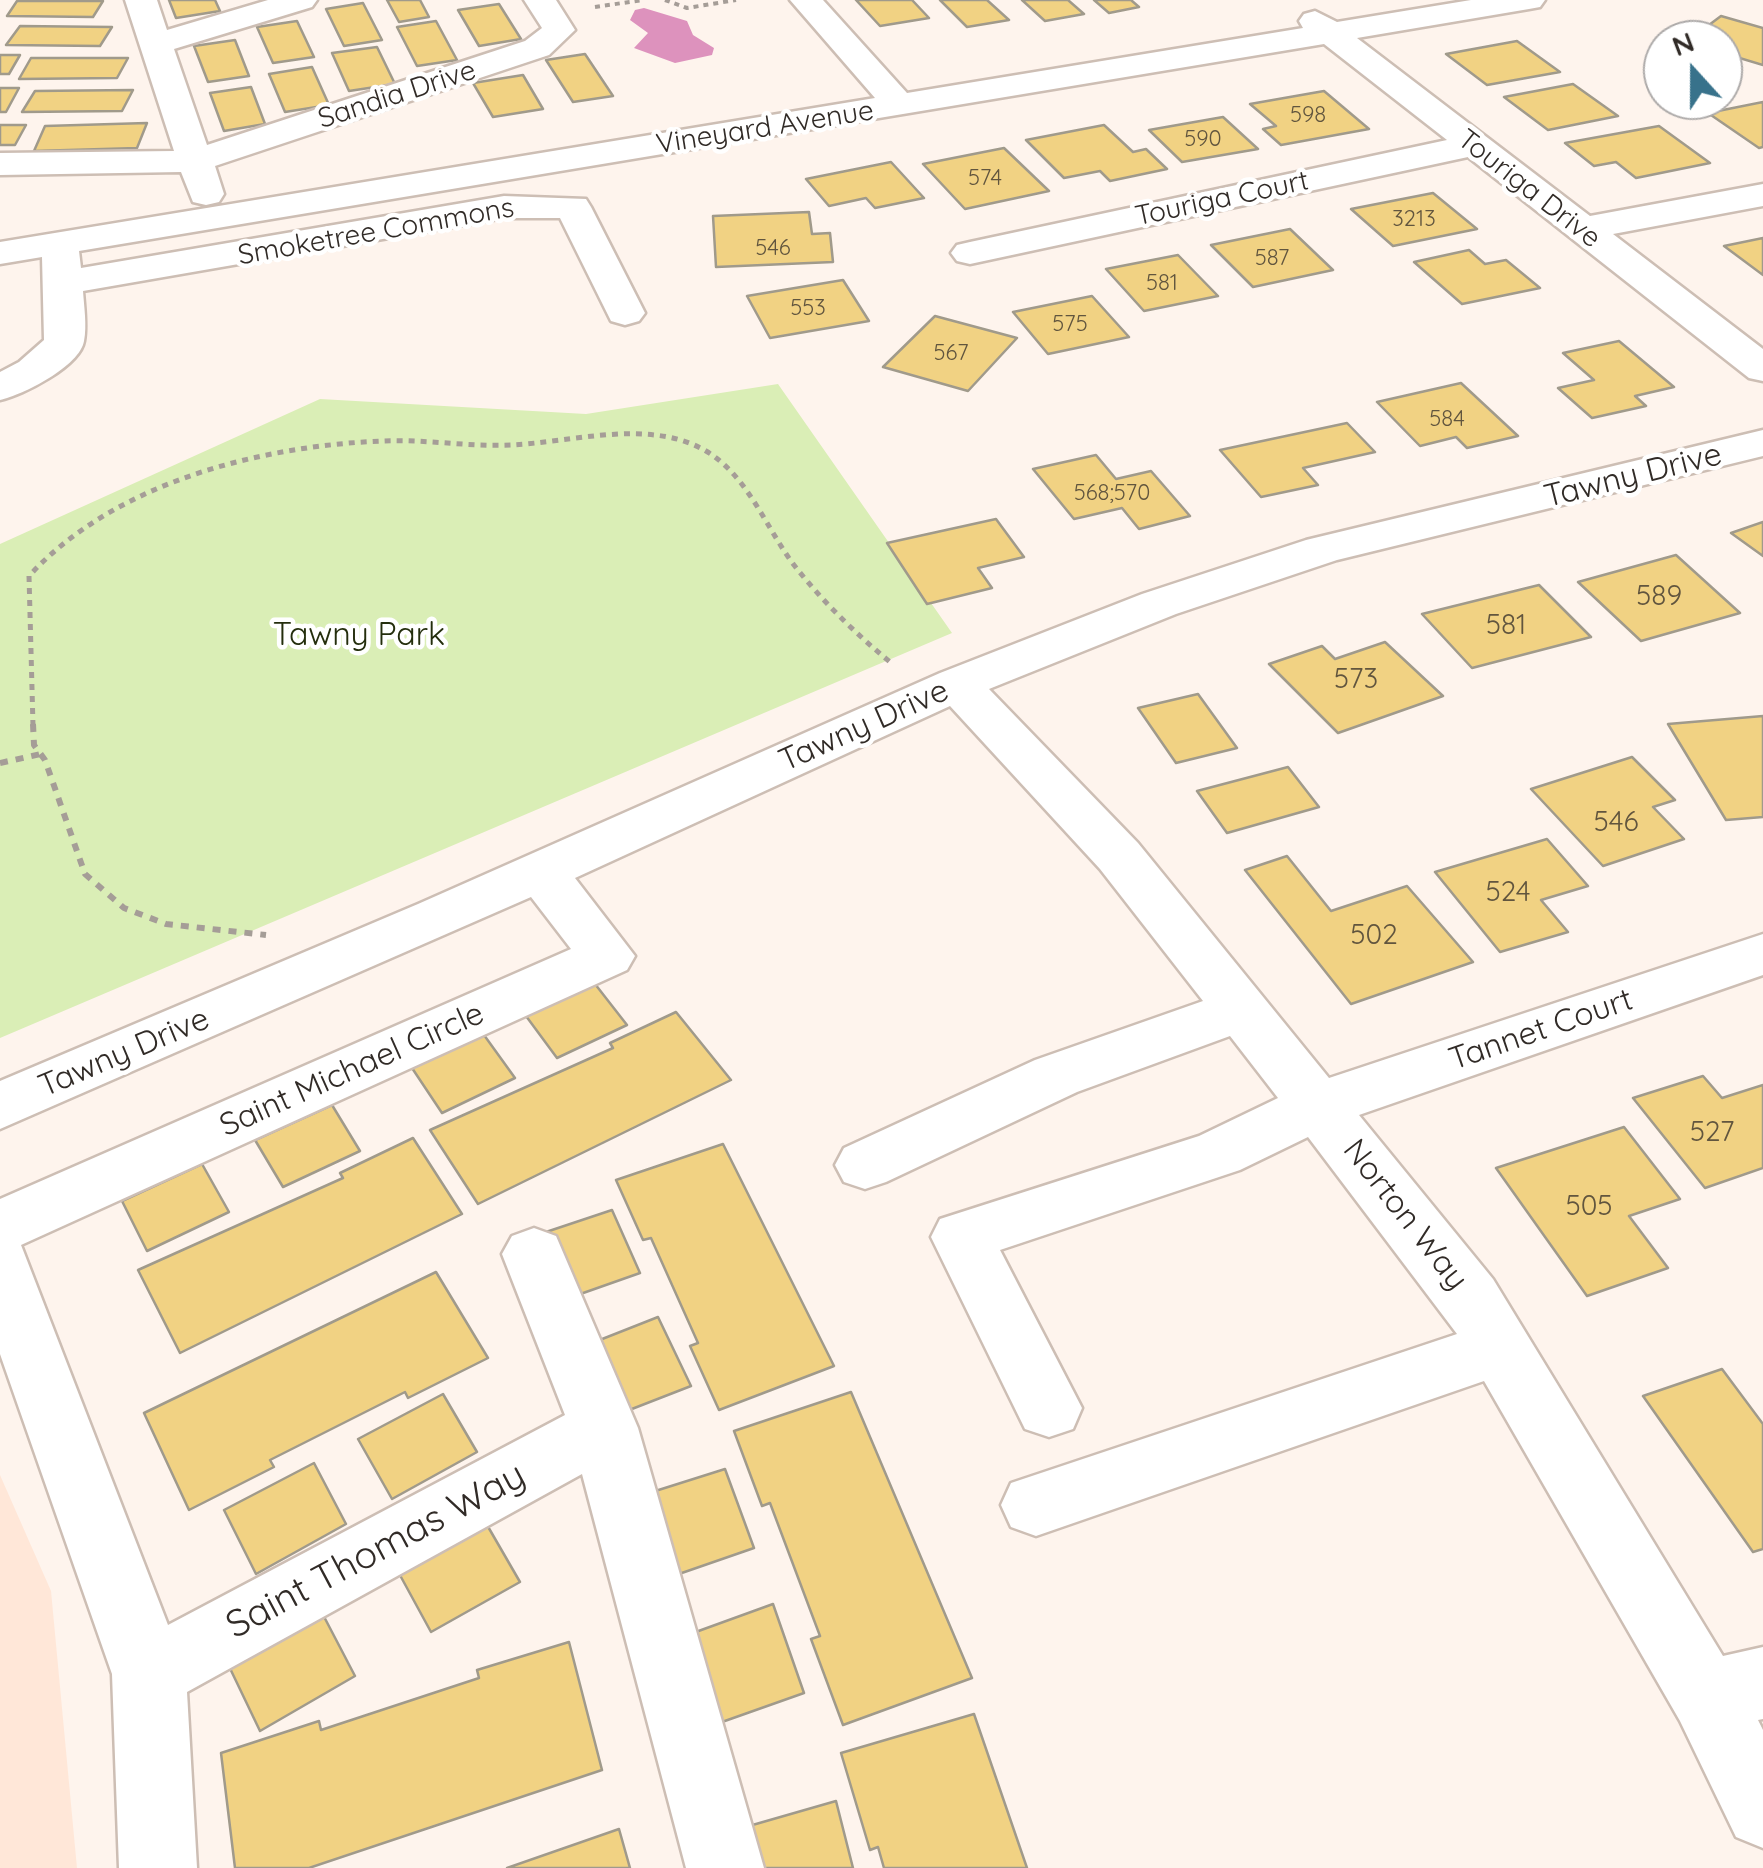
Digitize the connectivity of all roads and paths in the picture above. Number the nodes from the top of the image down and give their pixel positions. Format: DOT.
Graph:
graph roads {
  1 [pos="142,0"];
  2 [pos="301,0"];
  3 [pos="540,0"];
  4 [pos="664,0"];
  5 [pos="736,0"];
  6 [pos="806,0"];
  7 [pos="1529,0"];
  8 [pos="1310,12"];
  9 [pos="156,44"];
  10 [pos="913,70"];
  11 [pos="874,76"];
  12 [pos="900,106"];
  13 [pos="1474,145"];
  14 [pos="0,164"];
  15 [pos="204,189"];
  16 [pos="1763,195"];
  17 [pos="0,227"];
  18 [pos="1581,229"];
  19 [pos="54,231"];
  20 [pos="0,253"];
  21 [pos="970,253"];
  22 [pos="64,283"];
  23 [pos="625,312"];
  24 [pos="1763,370"];
  25 [pos="0,388"];
  26 [pos="1763,443"];
  27 [pos="890,663"];
  28 [pos="957,684"];
  29 [pos="42,754"];
  30 [pos="0,763"];
  31 [pos="541,872"];
  32 [pos="270,935"];
  33 [pos="1763,954"];
  34 [pos="1243,1009"];
  35 [pos="1319,1105"];
  36 [pos="0,1106"];
  37 [pos="864,1165"];
  38 [pos="0,1227"];
  39 [pos="534,1254"];
  40 [pos="0,1264"];
  41 [pos="1500,1348"];
  42 [pos="1049,1408"];
  43 [pos="604,1428"];
  44 [pos="1036,1504"];
  45 [pos="149,1674"];
  46 [pos="1735,1690"];
  47 [pos="1763,1810"];
  48 [pos="158,1868"];
  49 [pos="725,1868"];
  1 -- 9 [label="street"];
  2 -- 9 [label="street"];
  3 -- 15 [label="street, Sandia Drive"];
  4 -- 5 [label="path"];
  6 -- 11 [label="street"];
  7 -- 8 [label="street, Vineyard Avenue"];
  8 -- 12 [label="street, Vineyard Avenue"];
  8 -- 13 [label="street, Touriga Drive"];
  9 -- 15 [label="street"];
  10 -- 11 [label="street, Vineyard Avenue"];
  11 -- 12 [label="street"];
  11 -- 15 [label="street, Vineyard Avenue"];
  12 -- 15 [label="street, Vineyard Avenue"];
  13 -- 18 [label="street, Touriga Drive"];
  13 -- 21 [label="street, Touriga Court"];
  14 -- 15 [label="street"];
  15 -- 19 [label="street, Vineyard Avenue"];
  16 -- 18 [label="street"];
  17 -- 19 [label="street, Vineyard Avenue"];
  18 -- 24 [label="street, Touriga Drive"];
  19 -- 20 [label="street, Vineyard Avenue"];
  19 -- 22 [label="street"];
  22 -- 23 [label="street, Smoketree Commons"];
  22 -- 25 [label="street"];
  26 -- 28 [label="street, Tawny Drive"];
  27 -- 29 [label="path"];
  28 -- 31 [label="street, Tawny Drive"];
  28 -- 34 [label="street, Norton Way"];
  29 -- 30 [label="path"];
  29 -- 32 [label="path"];
  31 -- 36 [label="street, Tawny Drive"];
  31 -- 38 [label="street, Saint Michael Circle"];
  33 -- 35 [label="street, Tannet Court"];
  34 -- 35 [label="street, Norton Way"];
  34 -- 37 [label="street"];
  35 -- 41 [label="street, Norton Way"];
  35 -- 42 [label="street, Tannet Court"];
  39 -- 43 [label="street"];
  40 -- 45 [label="street"];
  41 -- 44 [label="street"];
  41 -- 46 [label="street, Norton Way"];
  43 -- 45 [label="street, Saint Thomas Way"];
  43 -- 49 [label="street"];
  45 -- 48 [label="street"];
  46 -- 47 [label="street, Norton Way"];
}
